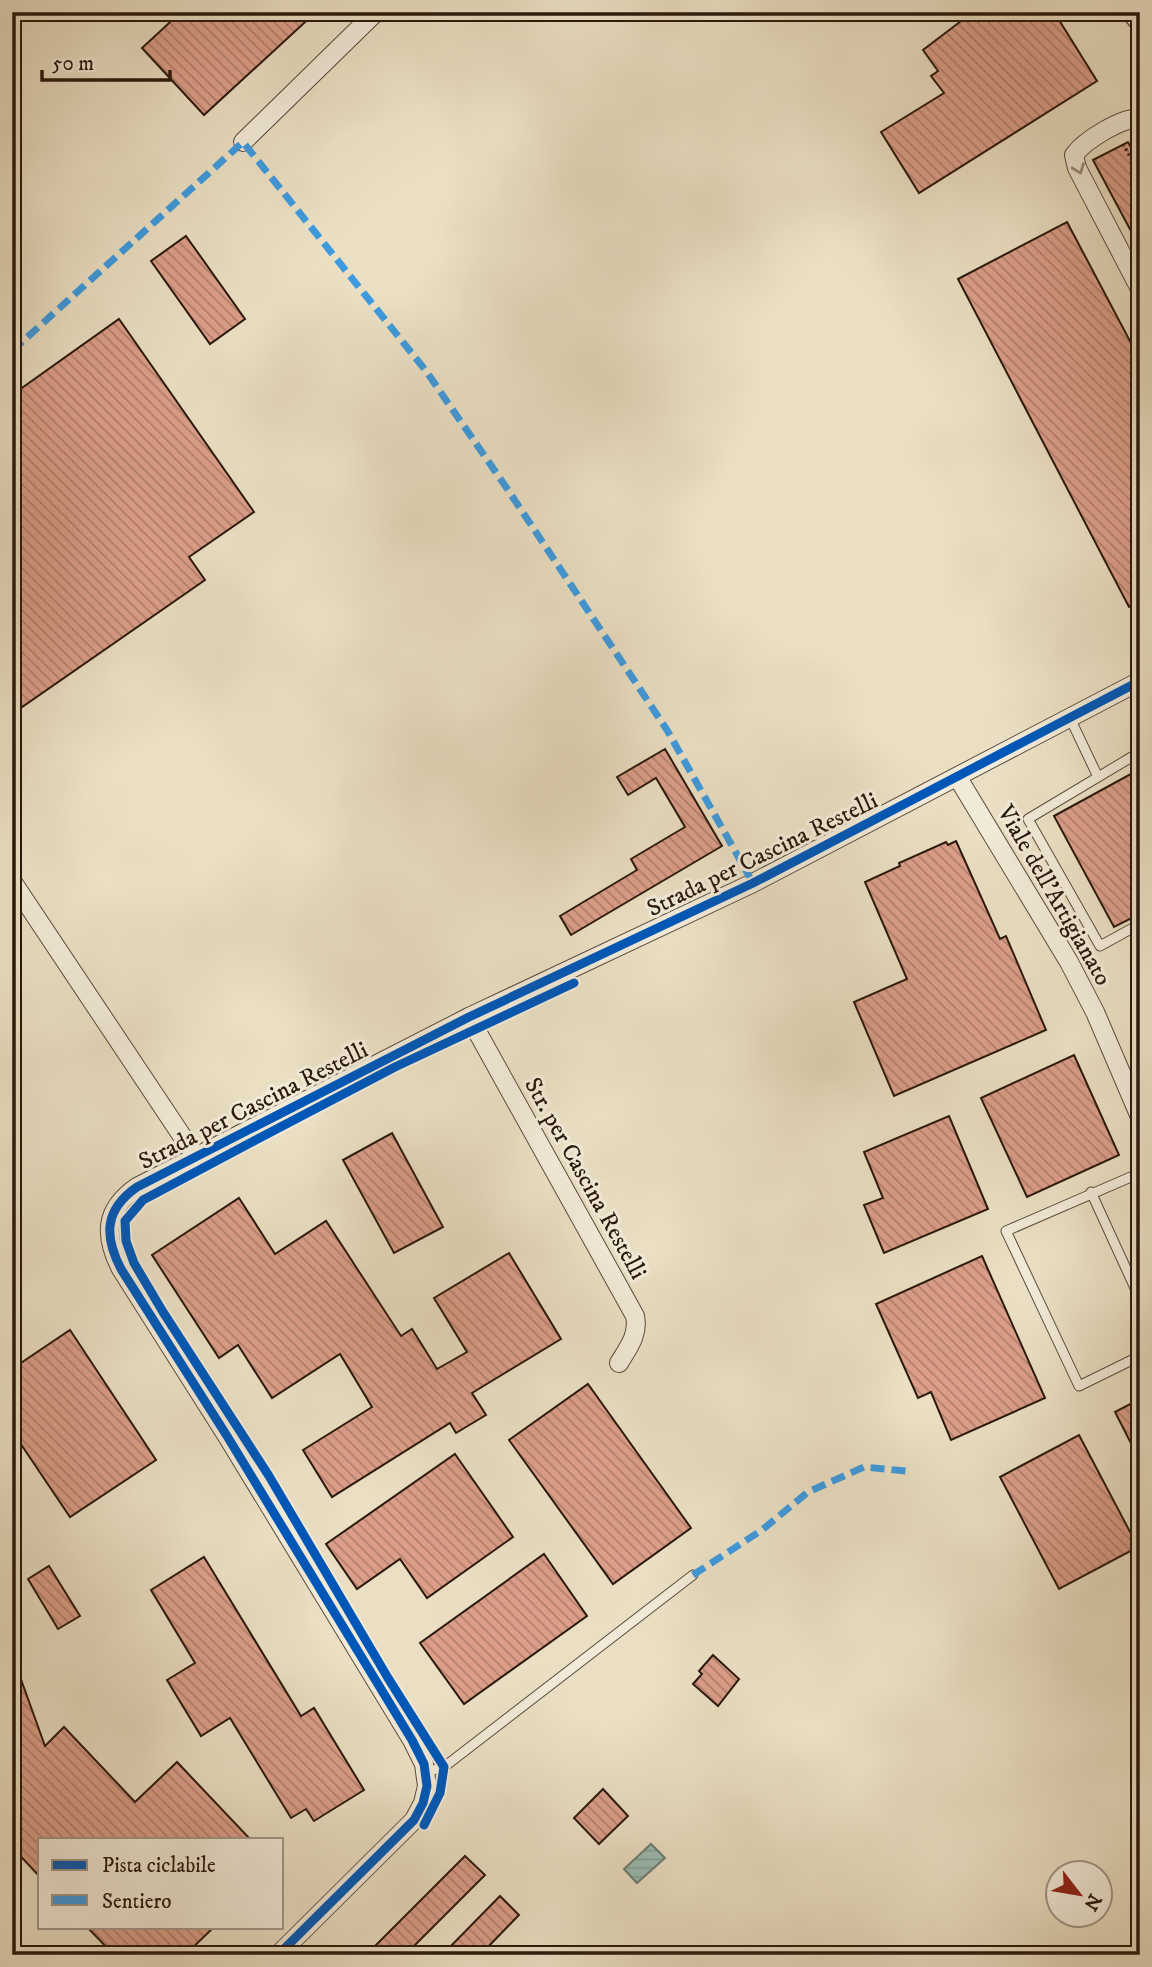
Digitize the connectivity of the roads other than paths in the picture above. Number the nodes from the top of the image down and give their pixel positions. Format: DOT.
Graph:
graph roads {
  1 [pos="376,12"];
  2 [pos="1133,12"];
  3 [pos="1140,21"];
  4 [pos="1140,118"];
  5 [pos="243,142"];
  6 [pos="1140,289"];
  7 [pos="1140,681"];
  8 [pos="1070,718"];
  9 [pos="1140,752"];
  10 [pos="1098,777"];
  11 [pos="958,778"];
  12 [pos="12,881"];
  13 [pos="1140,924"];
  14 [pos="469,1017"];
  15 [pos="1140,1117"];
  16 [pos="196,1157"];
  17 [pos="1140,1173"];
  18 [pos="1091,1192"];
  19 [pos="1140,1299"];
  20 [pos="1140,1356"];
  21 [pos="619,1363"];
  22 [pos="693,1575"];
  23 [pos="426,1772"];
  24 [pos="278,1955"];
  1 -- 5 [label="street"];
  2 -- 3 [label="street"];
  4 -- 6 [label="street, one-way"];
  7 -- 8 [label="street, Strada per Cascina Restelli"];
  8 -- 10 [label="lane"];
  8 -- 11 [label="street, Strada per Cascina Restelli"];
  9 -- 10 [label="lane"];
  10 -- 13 [label="lane"];
  11 -- 14 [label="street, Strada per Cascina Restelli"];
  11 -- 15 [label="street, Viale dell'Artigianato"];
  12 -- 16 [label="street"];
  14 -- 16 [label="street, Strada per Cascina Restelli"];
  14 -- 21 [label="street, Str. per Cascina Restelli"];
  16 -- 23 [label="street, Strada per Cascina Restelli"];
  17 -- 18 [label="lane"];
  18 -- 19 [label="lane"];
  18 -- 20 [label="lane"];
  22 -- 23 [label="lane"];
  23 -- 24 [label="street"];
}
